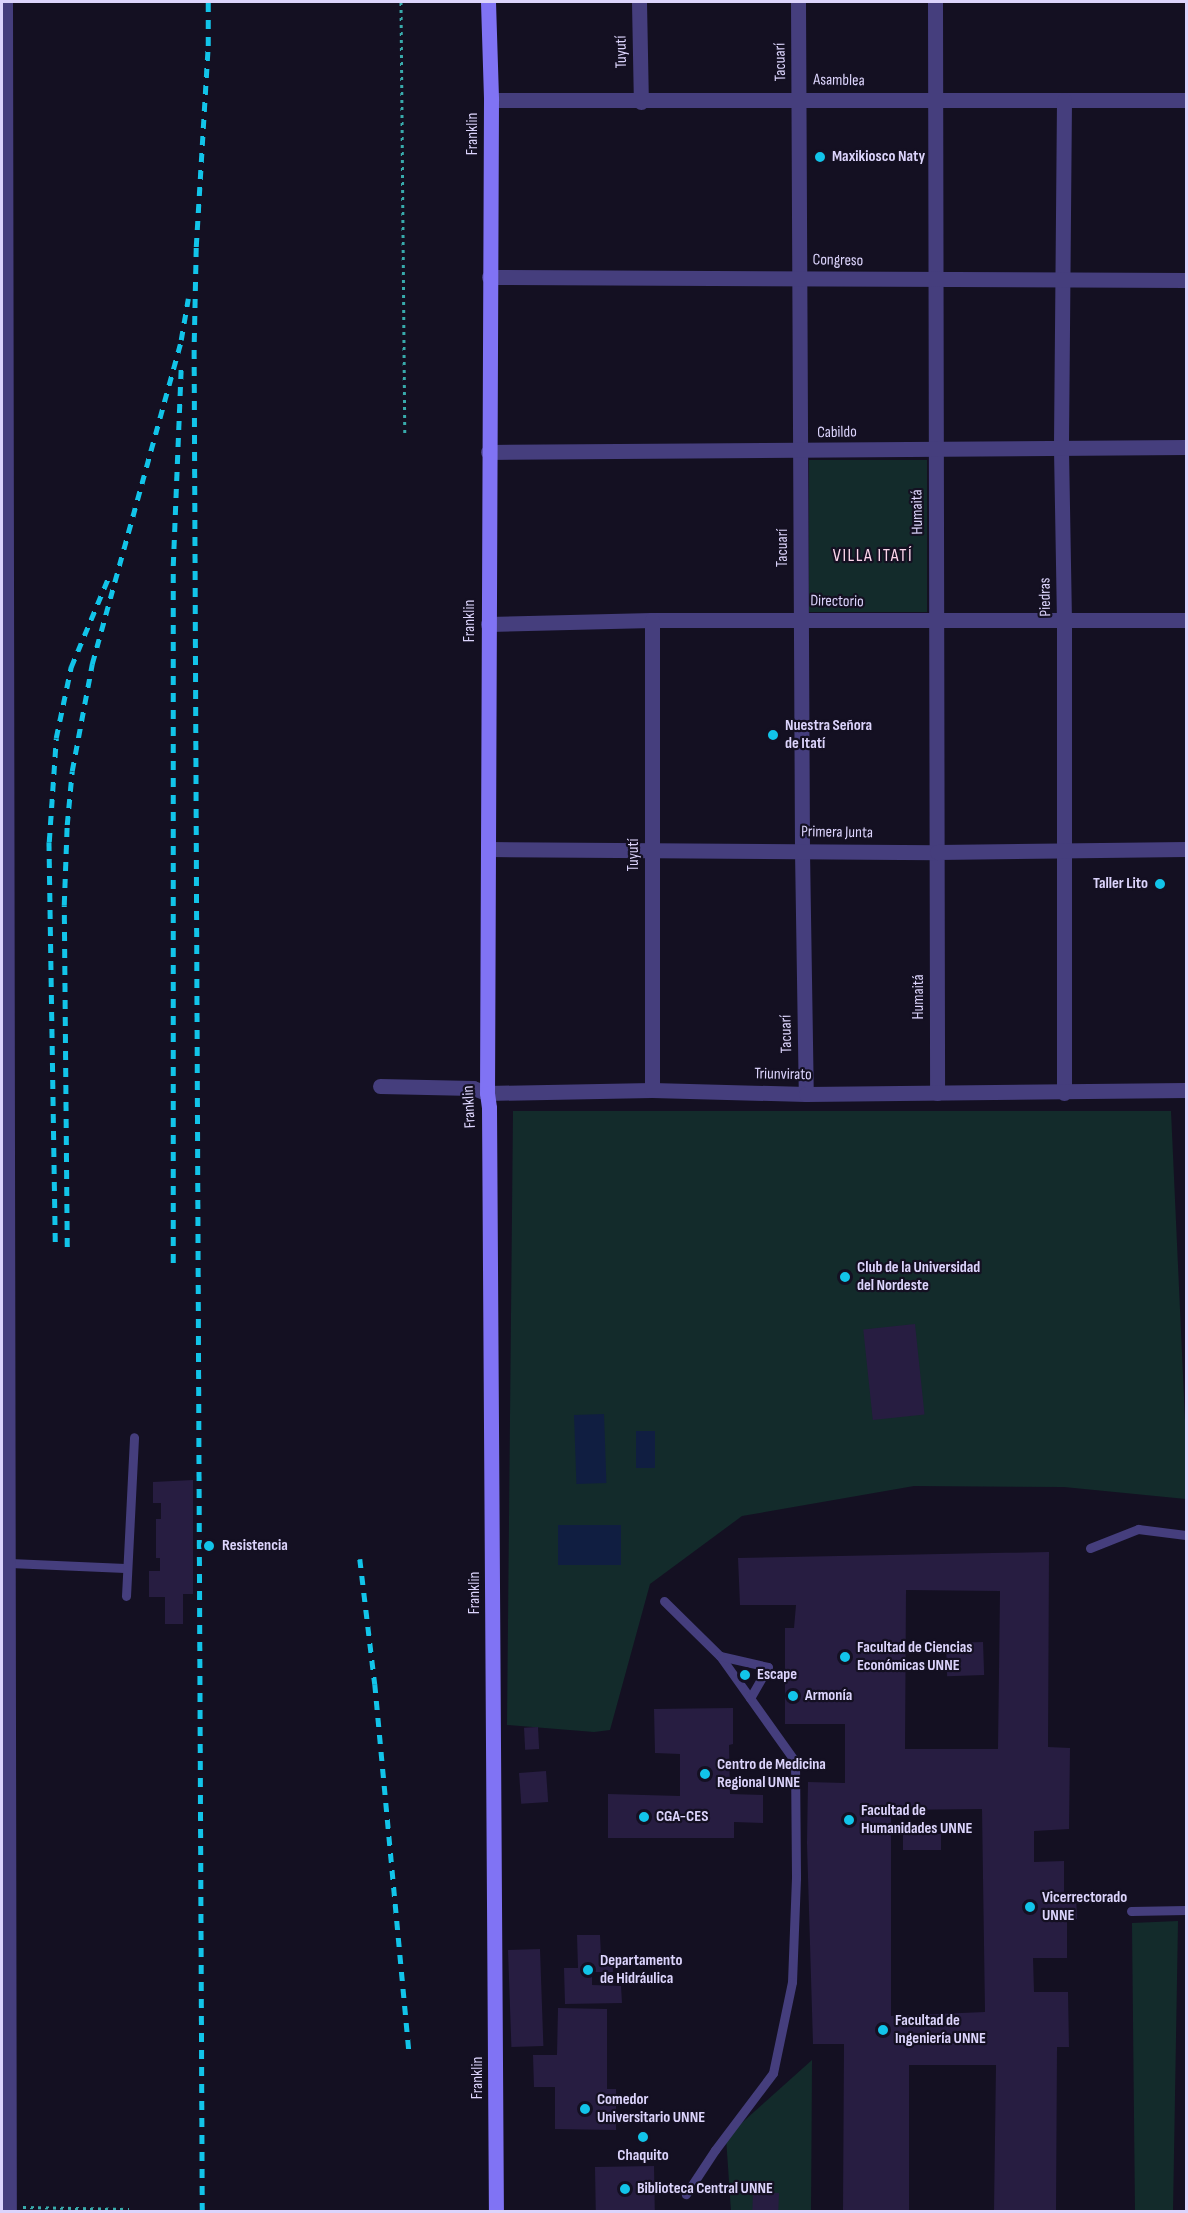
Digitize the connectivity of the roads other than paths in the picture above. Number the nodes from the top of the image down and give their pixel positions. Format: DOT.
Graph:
graph roads {
  1 [pos="5,2"];
  2 [pos="488,2"];
  3 [pos="639,2"];
  4 [pos="798,2"];
  5 [pos="935,2"];
  6 [pos="799,99"];
  7 [pos="491,100"];
  8 [pos="935,100"];
  9 [pos="1064,100"];
  10 [pos="1186,100"];
  11 [pos="641,102"];
  12 [pos="489,277"];
  13 [pos="800,278"];
  14 [pos="935,280"];
  15 [pos="1062,280"];
  16 [pos="1186,280"];
  17 [pos="4,282"];
  18 [pos="1186,447"];
  19 [pos="934,449"];
  20 [pos="1061,449"];
  21 [pos="800,451"];
  22 [pos="488,452"];
  23 [pos="5,613"];
  24 [pos="652,620"];
  25 [pos="801,620"];
  26 [pos="1064,620"];
  27 [pos="1186,620"];
  28 [pos="938,622"];
  29 [pos="488,624"];
  30 [pos="488,849"];
  31 [pos="1186,849"];
  32 [pos="652,850"];
  33 [pos="1065,850"];
  34 [pos="802,851"];
  35 [pos="937,852"];
  36 [pos="4,924"];
  37 [pos="380,1086"];
  38 [pos="652,1090"];
  39 [pos="1186,1090"];
  40 [pos="486,1093"];
  41 [pos="937,1093"];
  42 [pos="1064,1093"];
  43 [pos="806,1094"];
  44 [pos="5,1241"];
  45 [pos="134,1437"];
  46 [pos="1186,1535"];
  47 [pos="1090,1548"];
  48 [pos="5,1563"];
  49 [pos="125,1568"];
  50 [pos="126,1596"];
  51 [pos="664,1601"];
  52 [pos="720,1656"];
  53 [pos="750,1698"];
  54 [pos="6,1883"];
  55 [pos="1186,1910"];
  56 [pos="1131,1911"];
  57 [pos="686,2194"];
  58 [pos="7,2209"];
  59 [pos="496,2211"];
  1 -- 17 [label="street"];
  2 -- 7 [label="street, Franklin"];
  3 -- 11 [label="street, Tuyutí"];
  4 -- 6 [label="street, Tacuarí"];
  5 -- 8 [label="street, Humaitá"];
  6 -- 8 [label="street, Asamblea"];
  6 -- 11 [label="street, Asamblea"];
  6 -- 13 [label="street, Tacuarí"];
  7 -- 11 [label="street, Asamblea"];
  7 -- 12 [label="street, Franklin"];
  8 -- 9 [label="street, Asamblea"];
  8 -- 14 [label="street, Humaitá"];
  9 -- 10 [label="street, Asamblea"];
  9 -- 15 [label="street, Piedras"];
  12 -- 13 [label="street, Congreso"];
  12 -- 22 [label="street, Franklin"];
  13 -- 14 [label="street, Congreso"];
  13 -- 21 [label="street, Tacuarí"];
  14 -- 15 [label="street, Congreso"];
  14 -- 19 [label="street, Humaitá"];
  15 -- 16 [label="street, Congreso"];
  15 -- 20 [label="street, Piedras"];
  17 -- 23 [label="street"];
  18 -- 20 [label="street, Cabildo"];
  19 -- 20 [label="street, Cabildo"];
  19 -- 21 [label="street, Cabildo"];
  19 -- 28 [label="street, Humaitá"];
  20 -- 26 [label="street, Piedras"];
  21 -- 22 [label="street, Cabildo"];
  21 -- 25 [label="street, Tacuarí"];
  22 -- 29 [label="street, Franklin"];
  23 -- 36 [label="street"];
  24 -- 25 [label="street, Directorio"];
  24 -- 29 [label="street, Directorio"];
  24 -- 32 [label="street, Tuyutí"];
  25 -- 28 [label="street, Directorio"];
  25 -- 34 [label="street, Tacuarí"];
  26 -- 27 [label="street, Directorio"];
  26 -- 28 [label="street, Directorio"];
  26 -- 33 [label="street, Piedras"];
  28 -- 35 [label="street, Humaitá"];
  29 -- 30 [label="street, Franklin"];
  30 -- 32 [label="street, Primera Junta"];
  30 -- 40 [label="street, Franklin"];
  31 -- 33 [label="street, Primera Junta"];
  32 -- 34 [label="street, Primera Junta"];
  32 -- 38 [label="street, Tuyutí"];
  33 -- 35 [label="street, Primera Junta"];
  33 -- 42 [label="street, Piedras"];
  34 -- 35 [label="street, Primera Junta"];
  34 -- 43 [label="street, Tacuarí"];
  35 -- 41 [label="street, Humaitá"];
  36 -- 44 [label="street"];
  37 -- 40 [label="street, Triunvirato"];
  38 -- 40 [label="street, Triunvirato"];
  38 -- 43 [label="street, Triunvirato"];
  39 -- 42 [label="street, Triunvirato"];
  40 -- 59 [label="street, Franklin"];
  41 -- 42 [label="street, Triunvirato"];
  41 -- 43 [label="street, Triunvirato"];
  44 -- 48 [label="street"];
  45 -- 49 [label="lane"];
  46 -- 47 [label="lane"];
  48 -- 49 [label="lane"];
  48 -- 54 [label="street"];
  49 -- 50 [label="lane"];
  51 -- 52 [label="lane"];
  52 -- 53 [label="lane"];
  52 -- 53 [label="lane"];
  53 -- 57 [label="lane"];
  54 -- 58 [label="street"];
  55 -- 56 [label="lane"];
}
